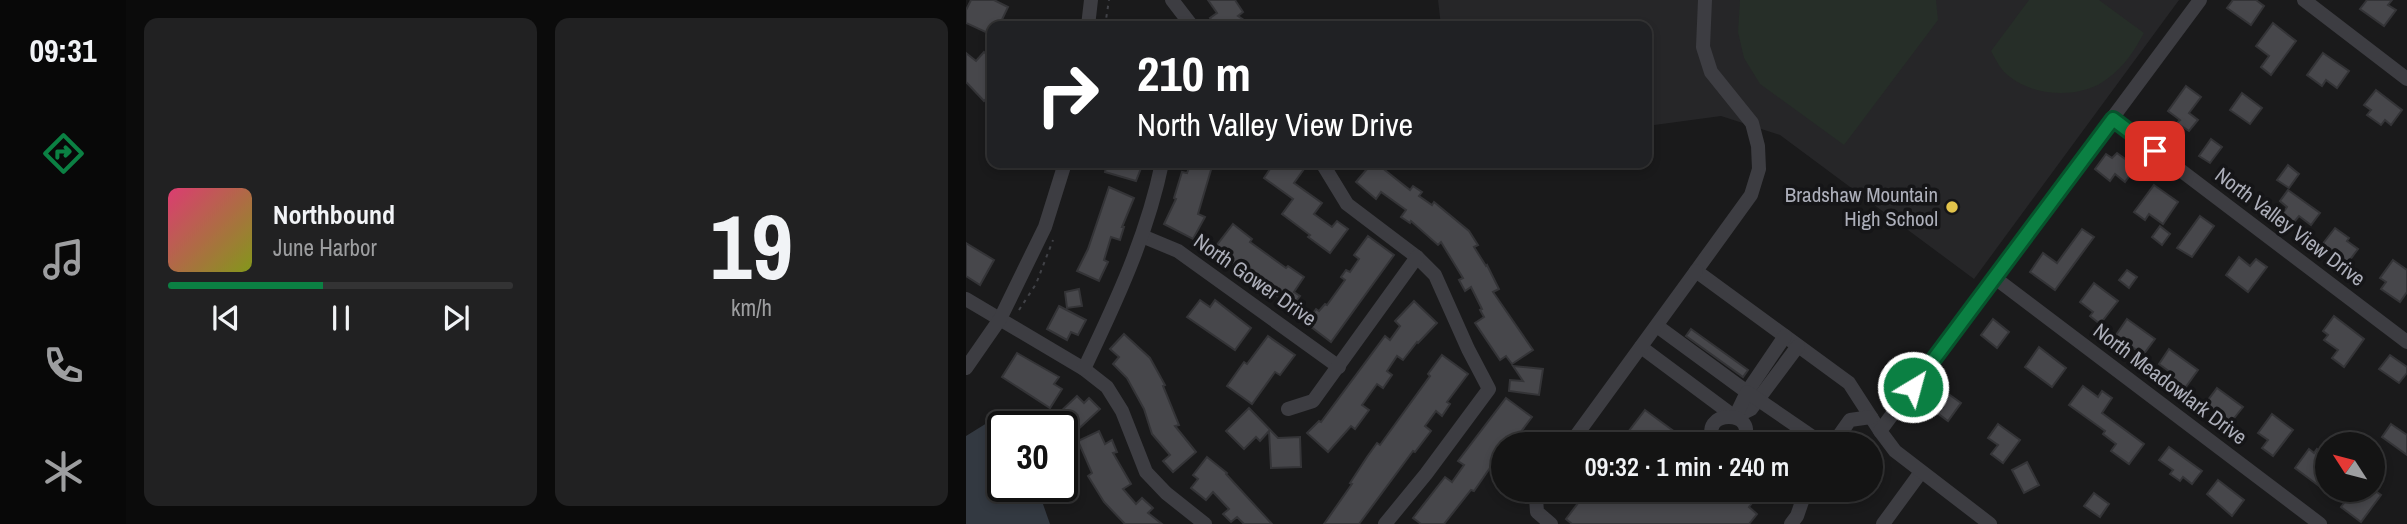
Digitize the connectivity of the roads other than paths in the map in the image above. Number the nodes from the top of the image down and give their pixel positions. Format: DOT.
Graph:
graph roads {
  1 [pos="1091,0"];
  2 [pos="1172,0"];
  3 [pos="1705,0"];
  4 [pos="2200,0"];
  5 [pos="2304,0"];
  6 [pos="1089,21"];
  7 [pos="1188,21"];
  8 [pos="2407,79"];
  9 [pos="2113,119"];
  10 [pos="1063,168"];
  11 [pos="1161,168"];
  12 [pos="1325,168"];
  13 [pos="1142,236"];
  14 [pos="1418,257"];
  15 [pos="1696,271"];
  16 [pos="1996,278"];
  17 [pos="966,299"];
  18 [pos="1000,318"];
  19 [pos="1657,326"];
  20 [pos="1786,336"];
  21 [pos="2407,342"];
  22 [pos="1798,345"];
  23 [pos="1641,347"];
  24 [pos="1339,367"];
  25 [pos="966,368"];
  26 [pos="1084,369"];
  27 [pos="1753,395"];
  28 [pos="1288,409"];
  29 [pos="1871,416"];
  30 [pos="1735,417"];
  31 [pos="1880,431"];
  32 [pos="1579,432"];
  33 [pos="1713,432"];
  34 [pos="1745,432"];
  35 [pos="1806,432"];
  36 [pos="1842,432"];
  37 [pos="1921,472"];
  38 [pos="1536,502"];
  39 [pos="1802,502"];
  40 [pos="1205,524"];
  41 [pos="1385,524"];
  42 [pos="1551,524"];
  43 [pos="1791,524"];
  44 [pos="1883,524"];
  45 [pos="1990,524"];
  46 [pos="2319,524"];
  1 -- 6 [label="street"];
  2 -- 7 [label="street"];
  3 -- 15 [label="street"];
  4 -- 9 [label="street"];
  5 -- 8 [label="street"];
  9 -- 16 [label="street"];
  9 -- 21 [label="street, North Valley View Drive"];
  10 -- 18 [label="street"];
  11 -- 13 [label="street"];
  12 -- 14 [label="street"];
  13 -- 24 [label="street, North Gower Drive"];
  13 -- 26 [label="street"];
  14 -- 24 [label="street"];
  14 -- 41 [label="street"];
  15 -- 19 [label="street"];
  15 -- 20 [label="street"];
  16 -- 31 [label="street"];
  16 -- 46 [label="street, North Meadowlark Drive"];
  17 -- 18 [label="street"];
  18 -- 25 [label="street"];
  18 -- 26 [label="street"];
  19 -- 23 [label="street"];
  19 -- 27 [label="street"];
  20 -- 22 [label="street"];
  20 -- 27 [label="street"];
  22 -- 27 [label="street"];
  22 -- 29 [label="street"];
  23 -- 30 [label="street"];
  23 -- 32 [label="street"];
  24 -- 28 [label="street"];
  26 -- 40 [label="street"];
  27 -- 30 [label="street"];
  27 -- 35 [label="street"];
  29 -- 31 [label="street"];
  29 -- 36 [label="street"];
  30 -- 33 [label="street"];
  30 -- 34 [label="street"];
  31 -- 37 [label="street"];
  37 -- 44 [label="street"];
  37 -- 45 [label="street"];
  38 -- 42 [label="street"];
  39 -- 43 [label="street"];
}
